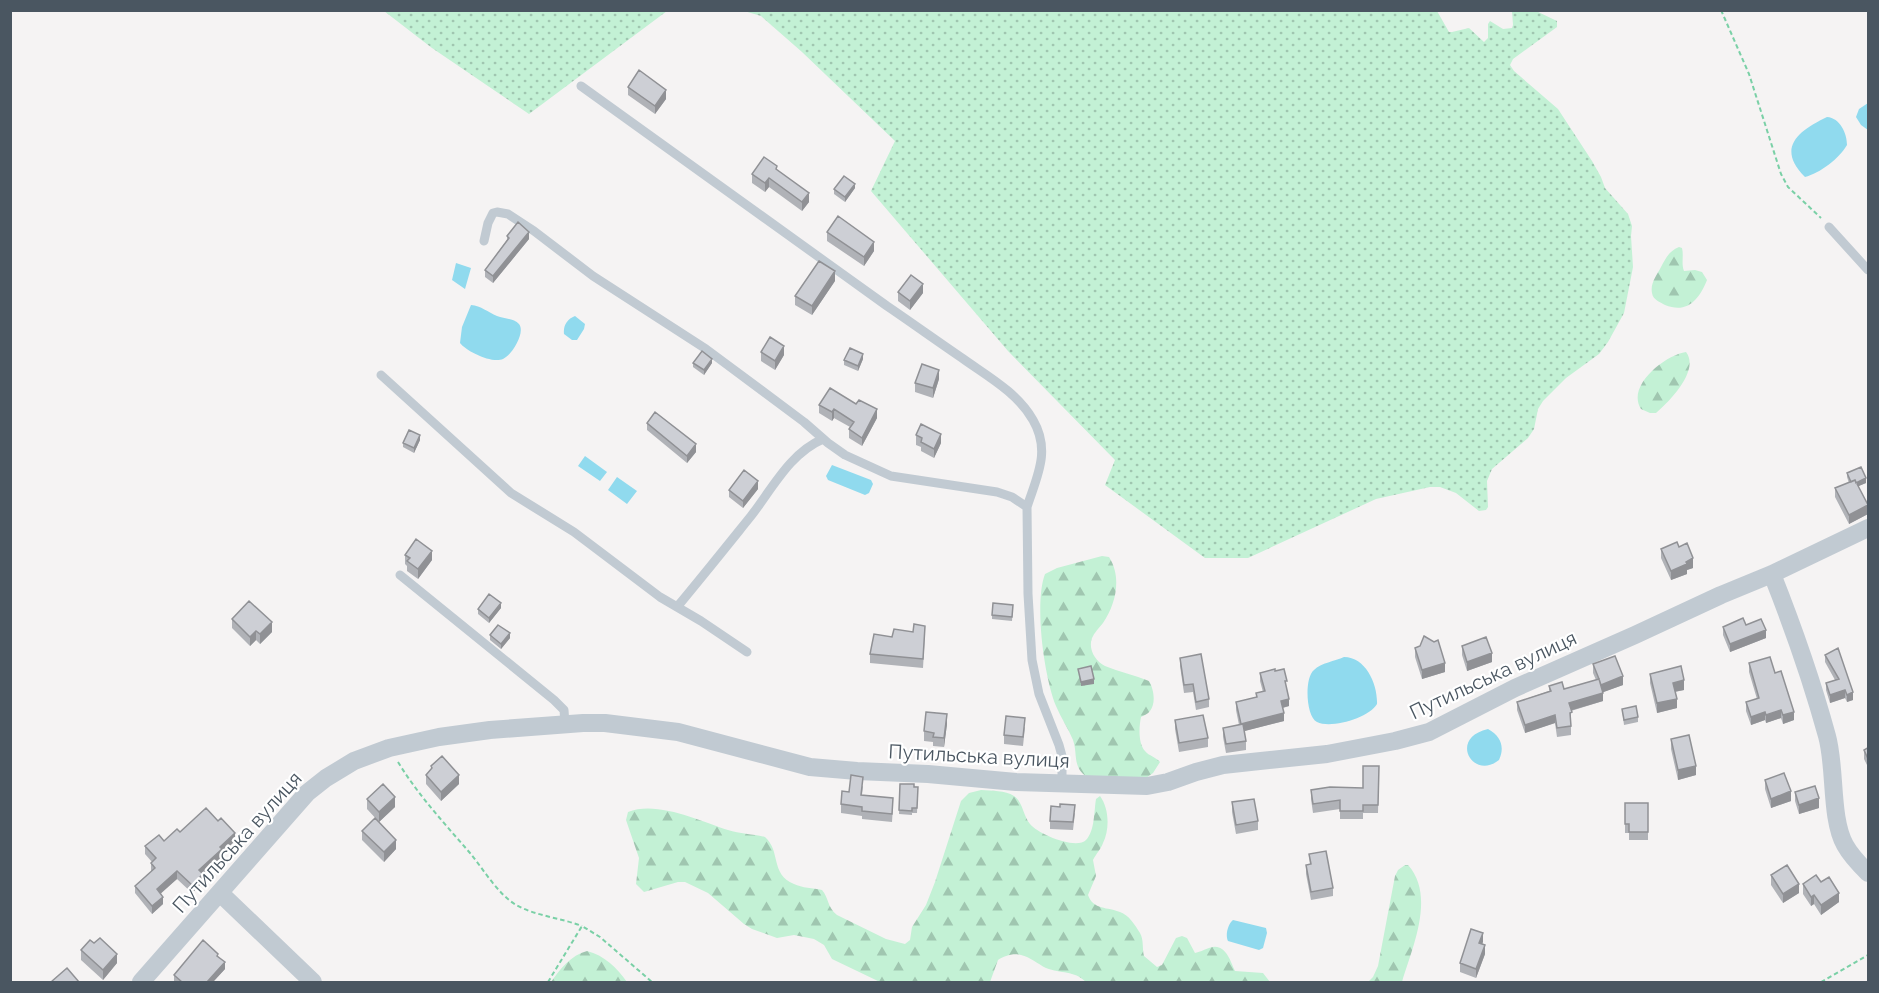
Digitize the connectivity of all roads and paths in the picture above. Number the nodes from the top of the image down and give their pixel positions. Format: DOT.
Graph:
graph roads {
  1 [pos="1721,10"];
  2 [pos="581,86"];
  3 [pos="1829,227"];
  4 [pos="484,241"];
  5 [pos="1869,270"];
  6 [pos="381,375"];
  7 [pos="823,439"];
  8 [pos="1027,507"];
  9 [pos="1869,528"];
  10 [pos="1772,574"];
  11 [pos="400,575"];
  12 [pos="677,607"];
  13 [pos="747,652"];
  14 [pos="565,724"];
  15 [pos="389,748"];
  16 [pos="1062,783"];
  17 [pos="1869,873"];
  18 [pos="220,893"];
  19 [pos="582,926"];
  20 [pos="1869,955"];
  21 [pos="141,982"];
  22 [pos="313,982"];
  23 [pos="548,982"];
  24 [pos="652,982"];
  25 [pos="1821,982"];
  1 -- 3 [label="path"];
  2 -- 8 [label="lane"];
  3 -- 5 [label="lane"];
  4 -- 7 [label="lane"];
  6 -- 12 [label="lane"];
  7 -- 8 [label="lane"];
  7 -- 12 [label="lane"];
  8 -- 16 [label="lane"];
  9 -- 10 [label="street, Путильська вулиця"];
  10 -- 16 [label="street, Путильська вулиця"];
  10 -- 17 [label="street"];
  11 -- 14 [label="lane"];
  12 -- 13 [label="lane"];
  14 -- 15 [label="street, Путильська вулиця"];
  14 -- 16 [label="street, Путильська вулиця"];
  15 -- 18 [label="street, Путильська вулиця"];
  15 -- 19 [label="path"];
  18 -- 21 [label="street, Путильська вулиця"];
  18 -- 22 [label="street"];
  19 -- 23 [label="path"];
  19 -- 24 [label="path"];
  20 -- 25 [label="path"];
}
